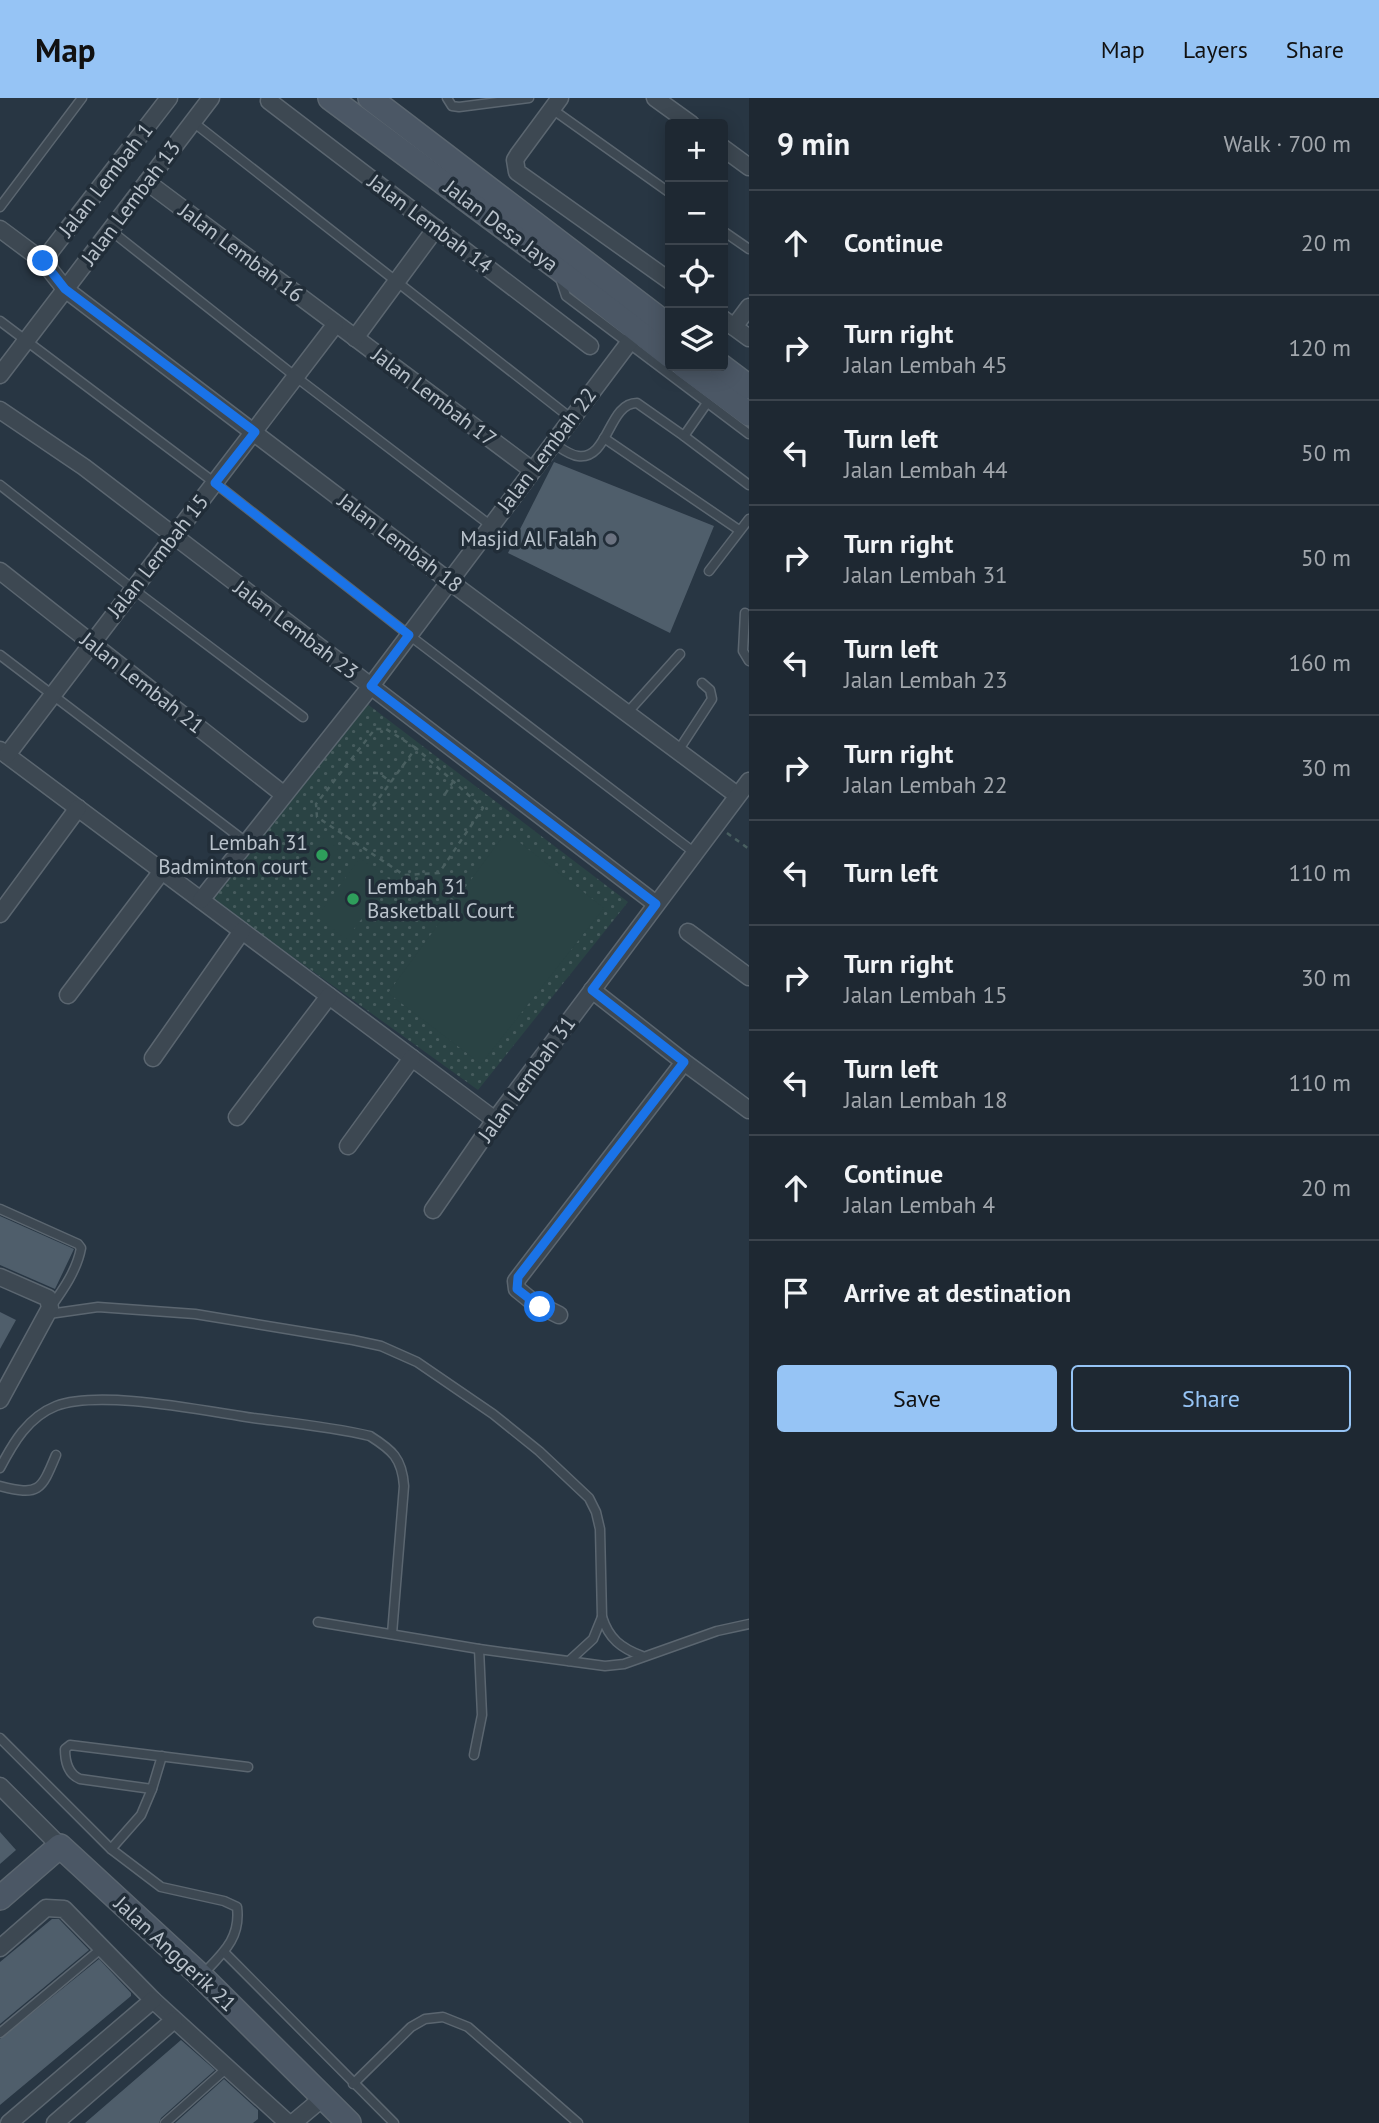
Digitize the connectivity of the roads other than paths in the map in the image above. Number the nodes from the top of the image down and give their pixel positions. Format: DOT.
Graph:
graph roads {
  1 [pos="82,98"];
  2 [pos="169,98"];
  3 [pos="211,98"];
  4 [pos="330,98"];
  5 [pos="370,98"];
  6 [pos="447,98"];
  7 [pos="529,98"];
  8 [pos="655,98"];
  9 [pos="269,101"];
  10 [pos="556,103"];
  11 [pos="684,119"];
  12 [pos="193,122"];
  13 [pos="728,152"];
  14 [pos="749,167"];
  15 [pos="147,182"];
  16 [pos="665,189"];
  17 [pos="0,207"];
  18 [pos="436,228"];
  19 [pos="0,229"];
  20 [pos="110,230"];
  21 [pos="728,234"];
  22 [pos="749,249"];
  23 [pos="43,261"];
  24 [pos="665,277"];
  25 [pos="396,283"];
  26 [pos="65,289"];
  27 [pos="749,307"];
  28 [pos="0,321"];
  29 [pos="665,323"];
  30 [pos="729,323"];
  31 [pos="335,325"];
  32 [pos="355,338"];
  33 [pos="632,338"];
  34 [pos="749,338"];
  35 [pos="26,341"];
  36 [pos="590,346"];
  37 [pos="665,354"];
  38 [pos="691,371"];
  39 [pos="728,371"];
  40 [pos="0,375"];
  41 [pos="296,377"];
  42 [pos="749,387"];
  43 [pos="707,403"];
  44 [pos="0,410"];
  45 [pos="749,414"];
  46 [pos="572,419"];
  47 [pos="255,432"];
  48 [pos="749,434"];
  49 [pos="684,436"];
  50 [pos="604,438"];
  51 [pos="553,443"];
  52 [pos="532,470"];
  53 [pos="215,483"];
  54 [pos="0,485"];
  55 [pos="749,485"];
  56 [pos="749,519"];
  57 [pos="491,525"];
  58 [pos="738,530"];
  59 [pos="172,536"];
  60 [pos="0,571"];
  61 [pos="709,571"];
  62 [pos="449,581"];
  63 [pos="132,589"];
  64 [pos="746,613"];
  65 [pos="409,635"];
  66 [pos="92,643"];
  67 [pos="680,654"];
  68 [pos="0,655"];
  69 [pos="749,662"];
  70 [pos="702,683"];
  71 [pos="371,686"];
  72 [pos="53,694"];
  73 [pos="628,712"];
  74 [pos="303,717"];
  75 [pos="678,751"];
  76 [pos="4,752"];
  77 [pos="749,781"];
  78 [pos="283,794"];
  79 [pos="737,795"];
  80 [pos="78,808"];
  81 [pos="246,842"];
  82 [pos="695,853"];
  83 [pos="162,871"];
  84 [pos="201,900"];
  85 [pos="656,904"];
  86 [pos="0,914"];
  87 [pos="242,931"];
  88 [pos="688,932"];
  89 [pos="749,977"];
  90 [pos="592,990"];
  91 [pos="68,995"];
  92 [pos="329,996"];
  93 [pos="153,1058"];
  94 [pos="412,1058"];
  95 [pos="684,1062"];
  96 [pos="749,1110"];
  97 [pos="237,1117"];
  98 [pos="495,1120"];
  99 [pos="348,1146"];
  100 [pos="0,1209"];
  101 [pos="433,1210"];
  102 [pos="0,1277"];
  103 [pos="50,1311"];
  104 [pos="559,1315"];
  105 [pos="0,1400"];
  106 [pos="56,1455"];
  107 [pos="0,1468"];
  108 [pos="0,1486"];
  109 [pos="602,1617"];
  110 [pos="318,1622"];
  111 [pos="749,1624"];
  112 [pos="392,1634"];
  113 [pos="480,1649"];
  114 [pos="642,1656"];
  115 [pos="569,1661"];
  116 [pos="0,1738"];
  117 [pos="474,1755"];
  118 [pos="162,1756"];
  119 [pos="248,1767"];
  120 [pos="152,1789"];
  121 [pos="2,1792"];
  122 [pos="60,1846"];
  123 [pos="111,1849"];
  124 [pos="0,1898"];
  125 [pos="0,1948"];
  126 [pos="102,1948"];
  127 [pos="224,1952"];
  128 [pos="201,1976"];
  129 [pos="153,2000"];
  130 [pos="174,2020"];
  131 [pos="0,2033"];
  132 [pos="227,2068"];
  133 [pos="353,2084"];
  134 [pos="324,2097"];
  135 [pos="9,2123"];
  136 [pos="55,2123"];
  137 [pos="165,2123"];
  138 [pos="290,2123"];
  139 [pos="349,2123"];
  140 [pos="394,2123"];
  141 [pos="579,2123"];
  1 -- 17 [label="lane"];
  2 -- 23 [label="street, Jalan Lembah 1"];
  3 -- 12 [label="street, Jalan Lembah 13"];
  4 -- 33 [label="main road, Jalan Desa Jaya"];
  5 -- 29 [label="main road, Jalan Desa Jaya"];
  6 -- 7 [label="lane"];
  8 -- 11 [label="street"];
  9 -- 18 [label="street, Jalan Lembah 14"];
  10 -- 16 [label="lane"];
  10 -- 24 [label="street"];
  12 -- 15 [label="street, Jalan Lembah 13"];
  12 -- 25 [label="lane"];
  13 -- 14 [label="street"];
  15 -- 20 [label="street, Jalan Lembah 13"];
  15 -- 31 [label="street, Jalan Lembah 16"];
  18 -- 25 [label="street"];
  18 -- 36 [label="street, Jalan Lembah 14"];
  19 -- 23 [label="street, Jalan Lembah 18"];
  20 -- 26 [label="street, Jalan Lembah 13"];
  20 -- 41 [label="lane"];
  21 -- 22 [label="lane"];
  23 -- 26 [label="street, Jalan Lembah 18"];
  25 -- 32 [label="street"];
  25 -- 46 [label="lane"];
  26 -- 35 [label="street, Jalan Lembah 13"];
  26 -- 47 [label="street, Jalan Lembah 18"];
  27 -- 30 [label="street"];
  28 -- 35 [label="lane"];
  30 -- 34 [label="street"];
  31 -- 32 [label="street, Jalan Lembah 17"];
  31 -- 41 [label="street, Jalan Lembah 15"];
  32 -- 52 [label="street, Jalan Lembah 17"];
  33 -- 37 [label="main road, Jalan Desa Jaya"];
  33 -- 43 [label="lane"];
  33 -- 46 [label="street, Jalan Lembah 22"];
  35 -- 40 [label="street, Jalan Lembah 13"];
  35 -- 53 [label="lane"];
  38 -- 45 [label="main road"];
  39 -- 42 [label="main road"];
  41 -- 47 [label="street, Jalan Lembah 15"];
  41 -- 57 [label="lane"];
  43 -- 48 [label="lane"];
  43 -- 49 [label="lane"];
  44 -- 59 [label="street, Jalan Lembah 23"];
  46 -- 51 [label="street, Jalan Lembah 22"];
  47 -- 53 [label="street, Jalan Lembah 15"];
  47 -- 62 [label="street, Jalan Lembah 18"];
  49 -- 50 [label="lane"];
  49 -- 55 [label="lane"];
  50 -- 51 [label="lane"];
  50 -- 58 [label="lane"];
  51 -- 52 [label="street, Jalan Lembah 22"];
  52 -- 57 [label="street, Jalan Lembah 22"];
  53 -- 59 [label="street, Jalan Lembah 15"];
  53 -- 65 [label="lane"];
  54 -- 63 [label="lane"];
  56 -- 58 [label="lane"];
  57 -- 62 [label="street, Jalan Lembah 22"];
  58 -- 61 [label="lane"];
  59 -- 63 [label="street, Jalan Lembah 15"];
  59 -- 71 [label="street, Jalan Lembah 23"];
  60 -- 66 [label="street, Jalan Lembah 21"];
  62 -- 65 [label="street, Jalan Lembah 22"];
  62 -- 73 [label="street, Jalan Lembah 18"];
  63 -- 66 [label="street, Jalan Lembah 15"];
  63 -- 74 [label="lane"];
  64 -- 69 [label="lane"];
  65 -- 71 [label="street, Jalan Lembah 22"];
  65 -- 82 [label="lane"];
  66 -- 72 [label="street, Jalan Lembah 15"];
  66 -- 78 [label="street, Jalan Lembah 21"];
  67 -- 73 [label="lane"];
  68 -- 72 [label="lane"];
  70 -- 75 [label="lane"];
  71 -- 78 [label="street, Jalan Lembah 22"];
  71 -- 85 [label="street, Jalan Lembah 23"];
  72 -- 76 [label="street, Jalan Lembah 15"];
  72 -- 81 [label="lane"];
  73 -- 75 [label="street, Jalan Lembah 18"];
  75 -- 79 [label="street, Jalan Lembah 18"];
  76 -- 80 [label="street"];
  77 -- 79 [label="street, Jalan Lembah 31"];
  78 -- 81 [label="street, Jalan Lembah 22"];
  79 -- 82 [label="street, Jalan Lembah 31"];
  80 -- 83 [label="street"];
  80 -- 86 [label="street"];
  81 -- 84 [label="street, Jalan Lembah 22"];
  82 -- 85 [label="street, Jalan Lembah 31"];
  83 -- 84 [label="street"];
  83 -- 91 [label="street"];
  84 -- 87 [label="street"];
  85 -- 90 [label="street, Jalan Lembah 31"];
  87 -- 92 [label="street"];
  87 -- 93 [label="street"];
  88 -- 89 [label="street"];
  90 -- 95 [label="street"];
  90 -- 98 [label="street, Jalan Lembah 31"];
  92 -- 94 [label="street"];
  92 -- 97 [label="street"];
  94 -- 98 [label="street"];
  94 -- 99 [label="street"];
  95 -- 96 [label="street"];
  95 -- 104 [label="street"];
  98 -- 101 [label="street, Jalan Lembah 31"];
  100 -- 103 [label="lane"];
  102 -- 103 [label="street"];
  103 -- 105 [label="street"];
  103 -- 109 [label="lane"];
  106 -- 108 [label="lane"];
  107 -- 112 [label="lane"];
  109 -- 114 [label="lane"];
  109 -- 115 [label="lane"];
  110 -- 112 [label="lane"];
  111 -- 114 [label="lane"];
  112 -- 113 [label="lane"];
  113 -- 115 [label="lane"];
  113 -- 117 [label="lane"];
  114 -- 115 [label="lane"];
  116 -- 123 [label="lane"];
  118 -- 119 [label="lane"];
  118 -- 120 [label="lane"];
  118 -- 120 [label="lane"];
  120 -- 123 [label="lane"];
  121 -- 122 [label="street, Jalan Anggerik 21"];
  122 -- 124 [label="main road"];
  122 -- 128 [label="main road, Jalan Anggerik 21"];
  123 -- 127 [label="lane"];
  125 -- 126 [label="street"];
  126 -- 129 [label="street"];
  126 -- 131 [label="lane"];
  127 -- 128 [label="lane"];
  127 -- 133 [label="lane"];
  128 -- 134 [label="main road, Jalan Anggerik 21"];
  129 -- 130 [label="street"];
  129 -- 135 [label="street"];
  130 -- 132 [label="street"];
  130 -- 136 [label="street"];
  132 -- 137 [label="lane"];
  132 -- 138 [label="street"];
  133 -- 140 [label="lane"];
  133 -- 141 [label="lane"];
  134 -- 138 [label="street"];
  134 -- 139 [label="main road, Jalan Anggerik 21"];
}
